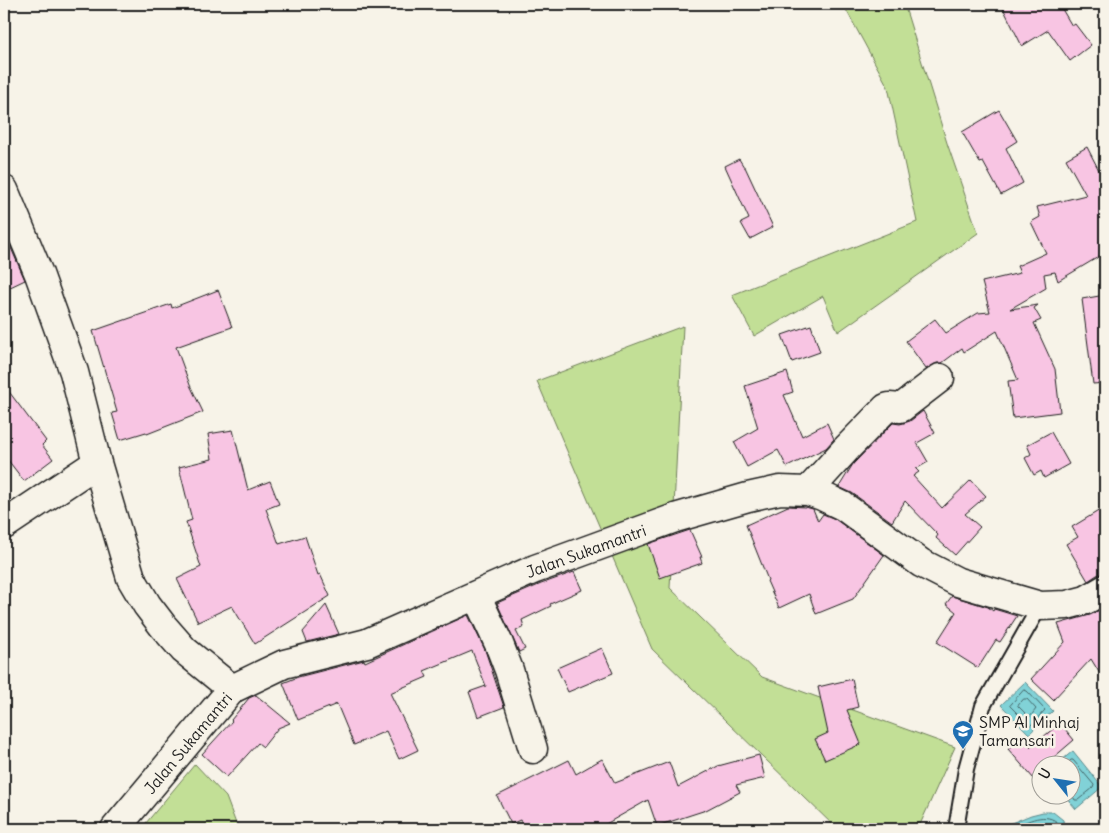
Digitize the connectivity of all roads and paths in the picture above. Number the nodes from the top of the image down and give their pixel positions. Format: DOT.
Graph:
graph roads {
  1 [pos="4,190"];
  2 [pos="940,378"];
  3 [pos="97,462"];
  4 [pos="808,491"];
  5 [pos="4,525"];
  6 [pos="1105,588"];
  7 [pos="476,595"];
  8 [pos="1040,606"];
  9 [pos="232,689"];
  10 [pos="532,749"];
  11 [pos="115,829"];
  12 [pos="956,829"];
  1 -- 3 [label="street"];
  2 -- 4 [label="street"];
  3 -- 5 [label="street"];
  3 -- 9 [label="street"];
  4 -- 7 [label="street, Jalan Sukamantri"];
  4 -- 8 [label="street, Jalan Sukamantri"];
  6 -- 8 [label="street, Jalan Sukamantri"];
  7 -- 9 [label="street, Jalan Sukamantri"];
  7 -- 10 [label="street"];
  8 -- 12 [label="lane"];
  9 -- 11 [label="street, Jalan Sukamantri"];
}
